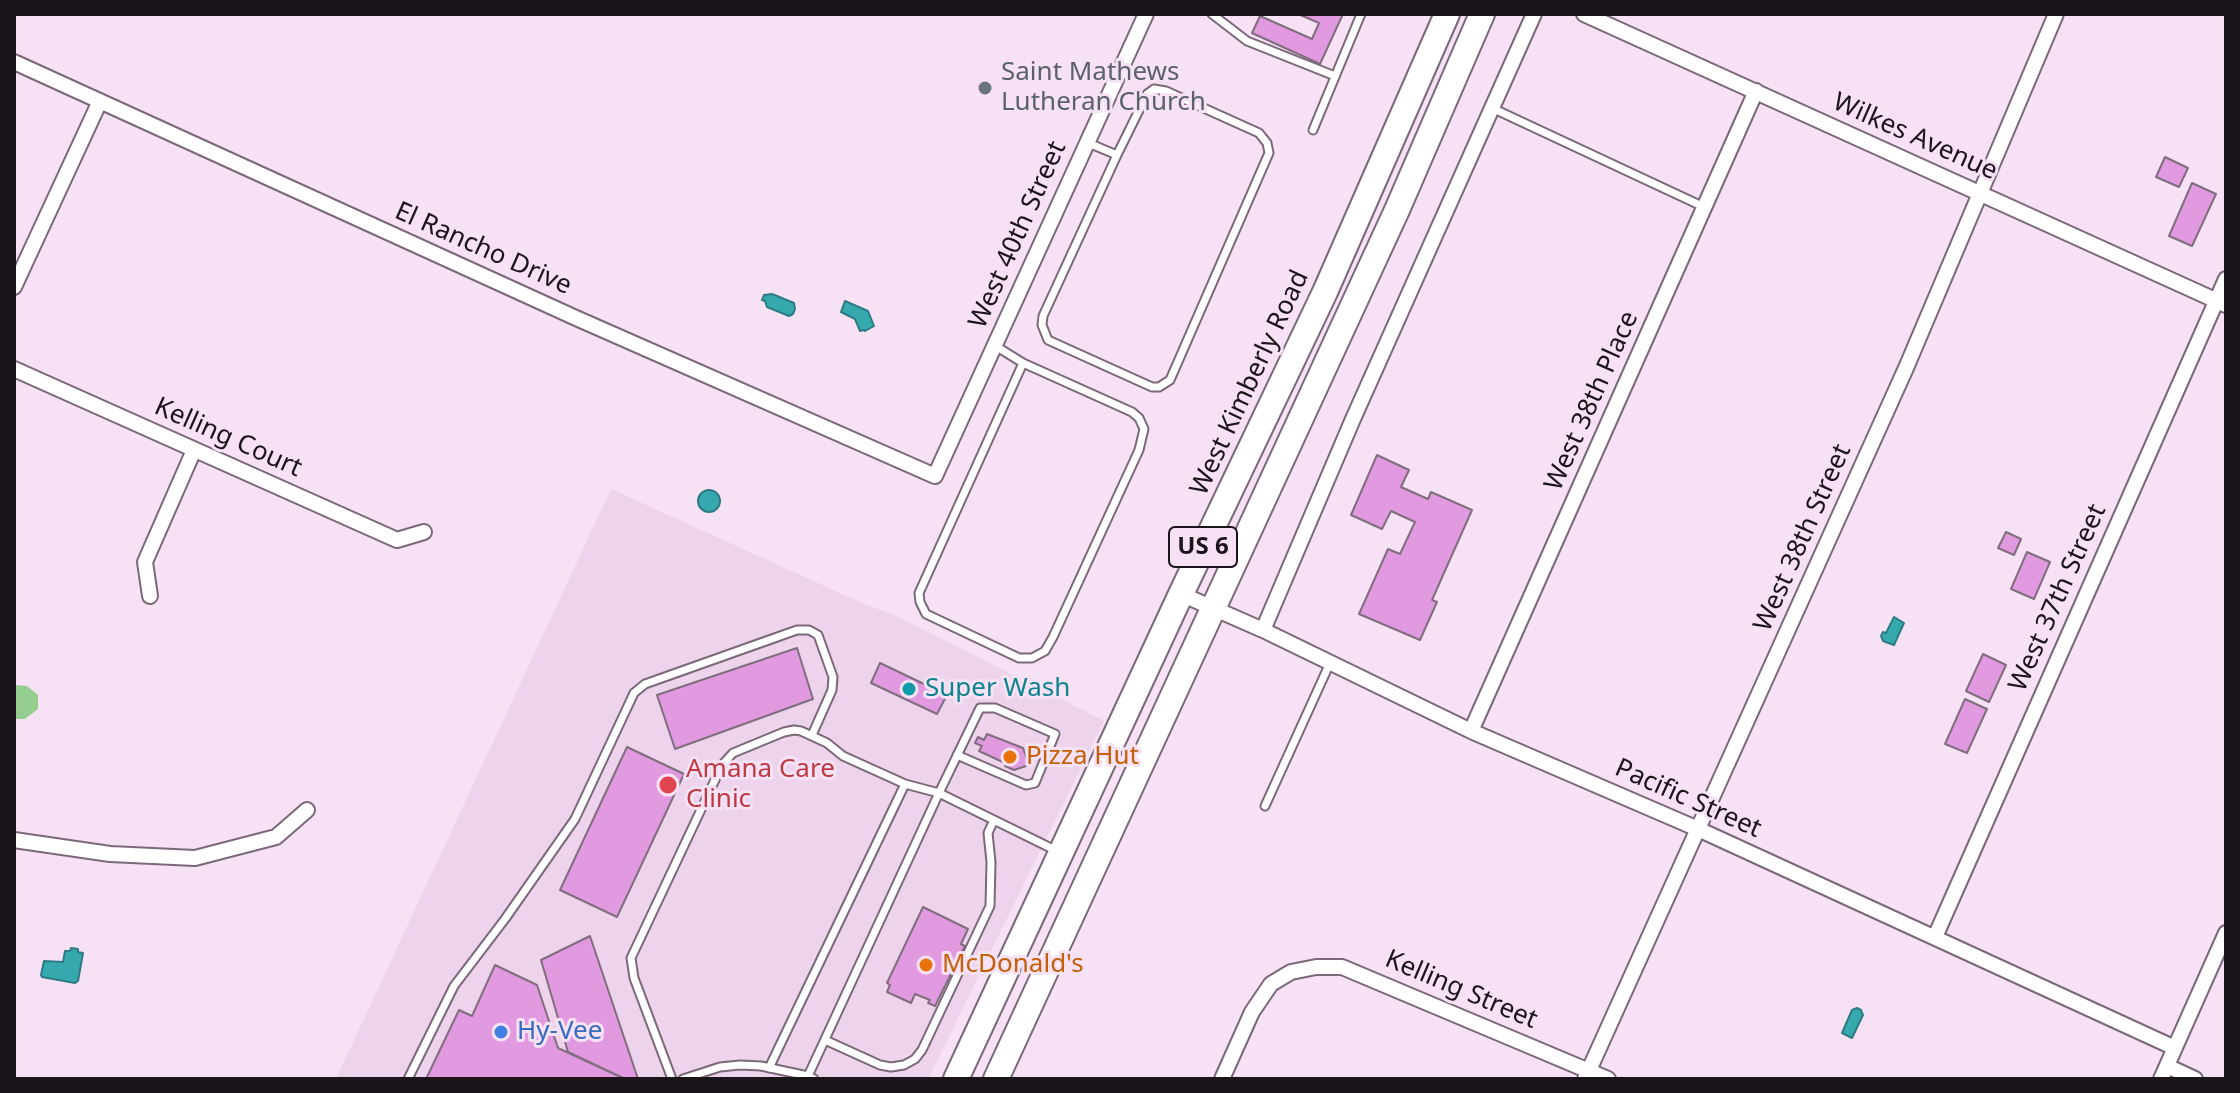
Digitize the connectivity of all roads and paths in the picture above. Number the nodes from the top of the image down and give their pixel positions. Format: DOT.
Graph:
graph roads {
  1 [pos="1146,14"];
  2 [pos="1212,14"];
  3 [pos="1361,14"];
  4 [pos="1482,14"];
  5 [pos="1534,14"];
  6 [pos="1584,14"];
  7 [pos="2056,14"];
  8 [pos="1443,15"];
  9 [pos="14,62"];
  10 [pos="1335,76"];
  11 [pos="1756,91"];
  12 [pos="100,101"];
  13 [pos="1492,108"];
  14 [pos="1313,130"];
  15 [pos="1086,142"];
  16 [pos="1117,155"];
  17 [pos="1980,192"];
  18 [pos="1705,208"];
  19 [pos="2226,279"];
  20 [pos="14,287"];
  21 [pos="2221,303"];
  22 [pos="994,345"];
  23 [pos="1023,363"];
  24 [pos="14,369"];
  25 [pos="194,450"];
  26 [pos="935,476"];
  27 [pos="424,532"];
  28 [pos="1181,594"];
  29 [pos="150,596"];
  30 [pos="1214,609"];
  31 [pos="1263,630"];
  32 [pos="1330,663"];
  33 [pos="1471,731"];
  34 [pos="812,735"];
  35 [pos="957,755"];
  36 [pos="905,784"];
  37 [pos="939,793"];
  38 [pos="1265,806"];
  39 [pos="307,810"];
  40 [pos="994,820"];
  41 [pos="1698,829"];
  42 [pos="14,840"];
  43 [pos="1061,853"];
  44 [pos="2226,933"];
  45 [pos="1935,937"];
  46 [pos="825,1040"];
  47 [pos="2175,1048"];
  48 [pos="769,1068"];
  49 [pos="2164,1072"];
  50 [pos="1587,1075"];
  51 [pos="811,1078"];
  52 [pos="408,1079"];
  53 [pos="672,1079"];
  54 [pos="683,1079"];
  55 [pos="956,1079"];
  56 [pos="996,1079"];
  57 [pos="1222,1079"];
  58 [pos="1608,1079"];
  59 [pos="2195,1079"];
  1 -- 15 [label="street, West 40th Street"];
  2 -- 10 [label="lane"];
  3 -- 10 [label="lane"];
  4 -- 30 [label="main road, US 6"];
  5 -- 13 [label="street"];
  6 -- 11 [label="street, Wilkes Avenue"];
  7 -- 17 [label="street, West 38th Street"];
  8 -- 28 [label="main road, West Kimberly Road / US 6"];
  9 -- 12 [label="street, El Rancho Drive"];
  10 -- 14 [label="lane"];
  11 -- 17 [label="street, Wilkes Avenue"];
  11 -- 18 [label="street, West 38th Place"];
  12 -- 20 [label="street"];
  12 -- 26 [label="street, El Rancho Drive"];
  13 -- 18 [label="lane"];
  13 -- 31 [label="street"];
  15 -- 16 [label="lane"];
  15 -- 22 [label="street, West 40th Street"];
  16 -- 16 [label="lane"];
  17 -- 21 [label="street, Wilkes Avenue"];
  17 -- 41 [label="street, West 38th Street"];
  18 -- 33 [label="street, West 38th Place"];
  19 -- 21 [label="street, West 37th Street"];
  21 -- 45 [label="street, West 37th Street"];
  22 -- 23 [label="lane"];
  22 -- 26 [label="street, West 40th Street"];
  23 -- 23 [label="lane"];
  24 -- 25 [label="street, Kelling Court"];
  25 -- 27 [label="street, Kelling Court"];
  25 -- 29 [label="street"];
  28 -- 30 [label="street, Pacific Street"];
  28 -- 43 [label="main road, West Kimberly Road / US 6"];
  30 -- 31 [label="street, Pacific Street"];
  30 -- 56 [label="main road, US 6"];
  31 -- 32 [label="street, Pacific Street"];
  32 -- 33 [label="street, Pacific Street"];
  32 -- 38 [label="lane"];
  33 -- 41 [label="street, Pacific Street"];
  34 -- 36 [label="lane"];
  34 -- 52 [label="lane"];
  34 -- 53 [label="lane"];
  35 -- 35 [label="lane"];
  35 -- 37 [label="lane"];
  36 -- 37 [label="lane"];
  36 -- 48 [label="lane"];
  37 -- 40 [label="lane"];
  37 -- 46 [label="lane"];
  39 -- 42 [label="street"];
  40 -- 43 [label="lane"];
  40 -- 46 [label="lane"];
  41 -- 45 [label="street, Pacific Street"];
  41 -- 50 [label="street, West 38th Street"];
  43 -- 55 [label="main road, West Kimberly Road / US 6"];
  44 -- 47 [label="street"];
  45 -- 47 [label="street, Pacific Street"];
  46 -- 51 [label="lane"];
  47 -- 49 [label="street"];
  48 -- 51 [label="lane"];
  48 -- 54 [label="lane"];
  49 -- 59 [label="street"];
  50 -- 57 [label="street, Kelling Street"];
  50 -- 58 [label="street, Kelling Street"];
}
